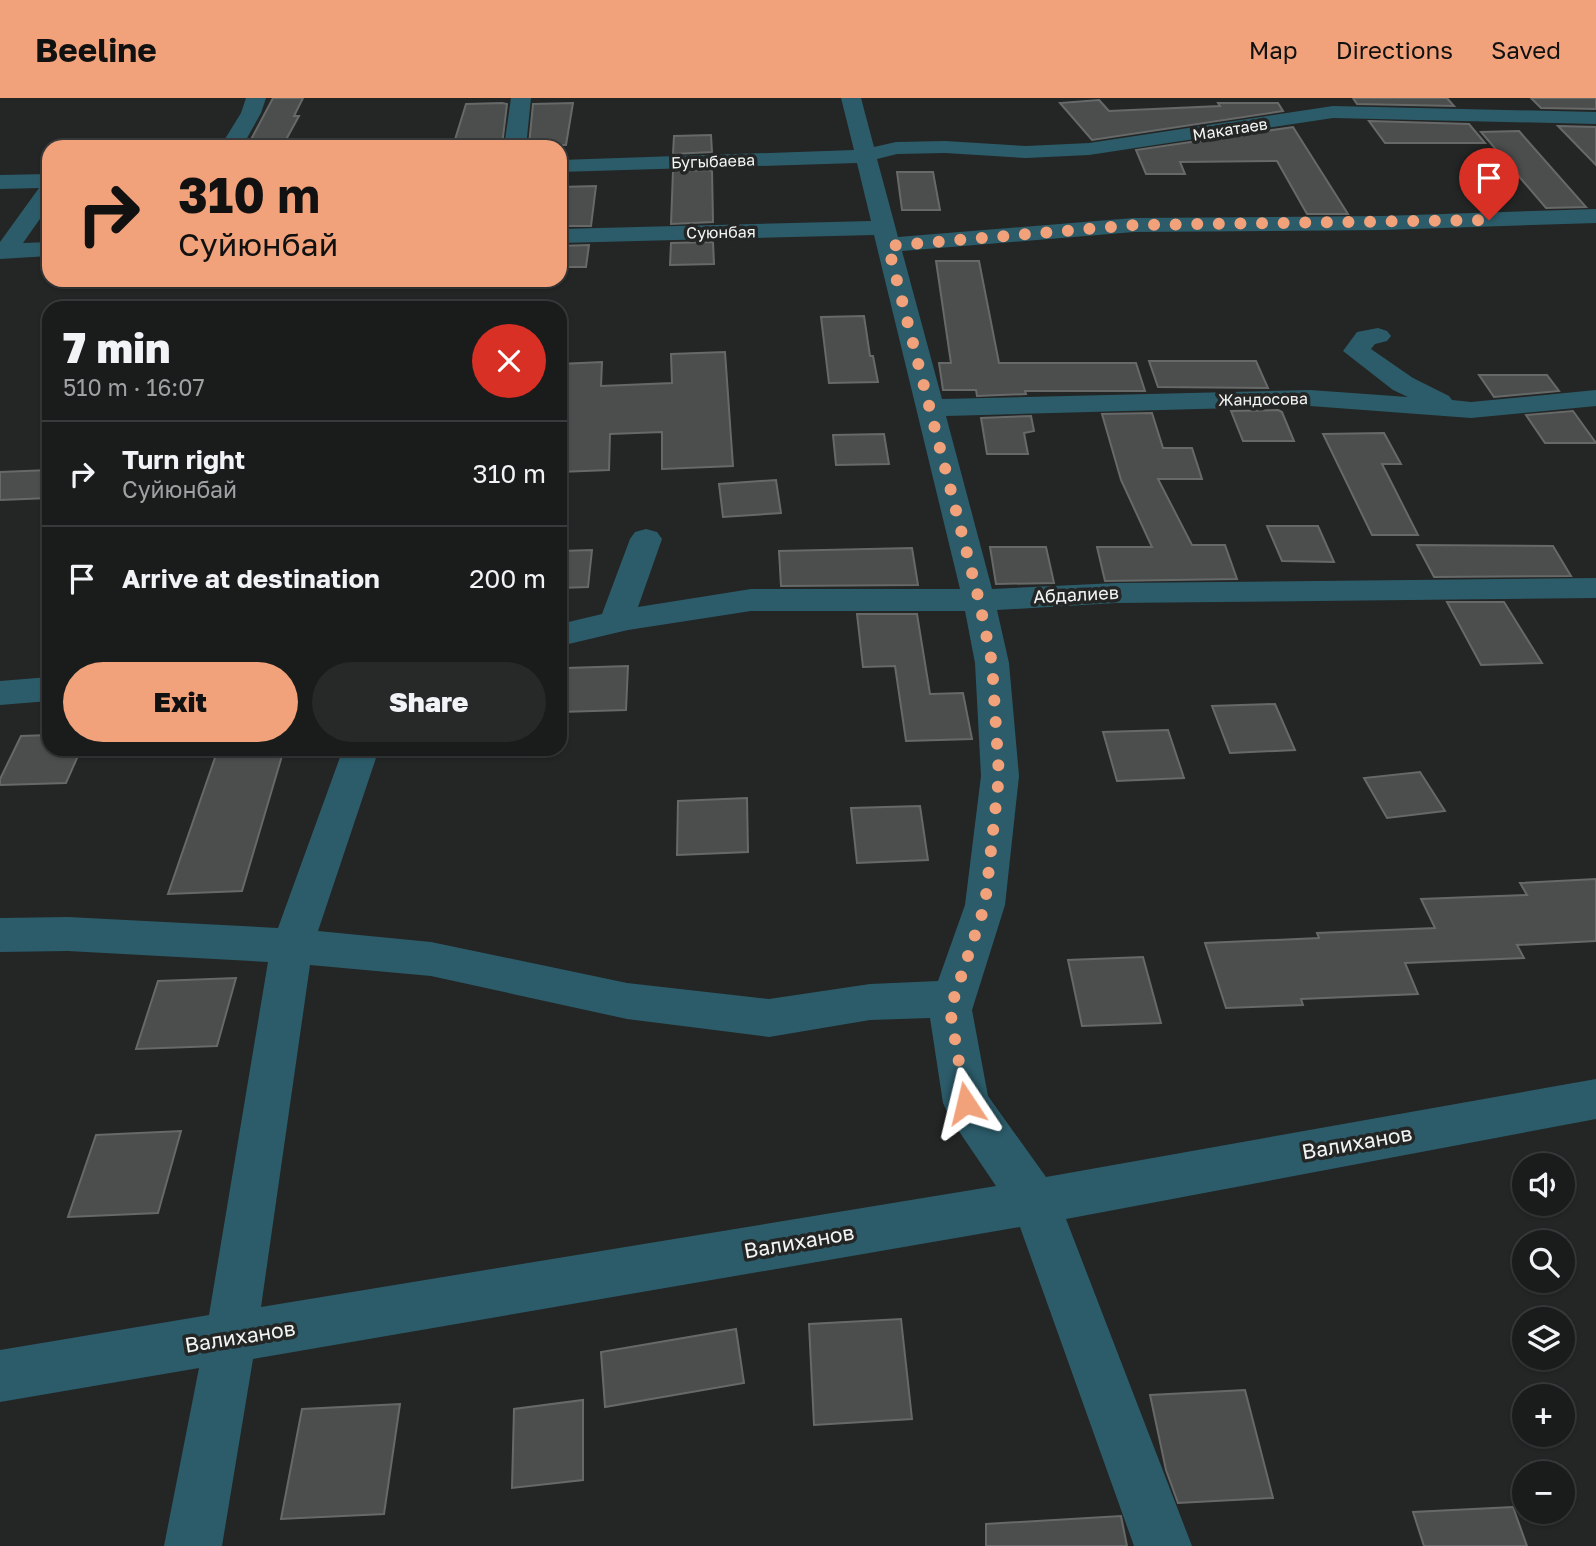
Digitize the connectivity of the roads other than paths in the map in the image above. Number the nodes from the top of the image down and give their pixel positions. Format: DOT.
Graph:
graph roads {
  1 [pos="256,98"];
  2 [pos="521,98"];
  3 [pos="851,98"];
  4 [pos="1596,118"];
  5 [pos="235,140"];
  6 [pos="516,140"];
  7 [pos="866,156"];
  8 [pos="567,166"];
  9 [pos="42,181"];
  10 [pos="0,182"];
  11 [pos="42,199"];
  12 [pos="1596,216"];
  13 [pos="567,236"];
  14 [pos="885,237"];
  15 [pos="42,249"];
  16 [pos="3,251"];
  17 [pos="1378,336"];
  18 [pos="1596,398"];
  19 [pos="929,408"];
  20 [pos="1453,410"];
  21 [pos="646,539"];
  22 [pos="1596,588"];
  23 [pos="979,600"];
  24 [pos="616,622"];
  25 [pos="567,633"];
  26 [pos="42,690"];
  27 [pos="0,693"];
  28 [pos="359,756"];
  29 [pos="0,935"];
  30 [pos="292,946"];
  31 [pos="954,999"];
  32 [pos="1596,1098"];
  33 [pos="1035,1202"];
  34 [pos="231,1338"];
  35 [pos="0,1376"];
  36 [pos="193,1546"];
  37 [pos="1163,1546"];
  1 -- 5 [label="street"];
  2 -- 6 [label="street"];
  3 -- 7 [label="street"];
  4 -- 7 [label="street, Макатаев"];
  7 -- 8 [label="street, Бугыбаева"];
  7 -- 14 [label="street"];
  9 -- 10 [label="street"];
  11 -- 16 [label="street"];
  12 -- 14 [label="street, Суюнбая"];
  13 -- 14 [label="street, Суюнбая"];
  14 -- 19 [label="street"];
  15 -- 16 [label="street"];
  17 -- 20 [label="street"];
  18 -- 20 [label="street, Жандосова"];
  19 -- 20 [label="street, Жандосова"];
  19 -- 23 [label="street"];
  21 -- 24 [label="street"];
  22 -- 23 [label="street, Абдалиев"];
  23 -- 24 [label="street, Абдалиев"];
  23 -- 31 [label="street"];
  24 -- 25 [label="street, Абдалиев"];
  26 -- 27 [label="street"];
  28 -- 30 [label="street"];
  29 -- 30 [label="street"];
  30 -- 31 [label="street"];
  30 -- 34 [label="street"];
  31 -- 33 [label="street"];
  32 -- 33 [label="street, Валиханов"];
  33 -- 34 [label="street, Валиханов"];
  33 -- 37 [label="street"];
  34 -- 35 [label="street, Валиханов"];
  34 -- 36 [label="street"];
}
